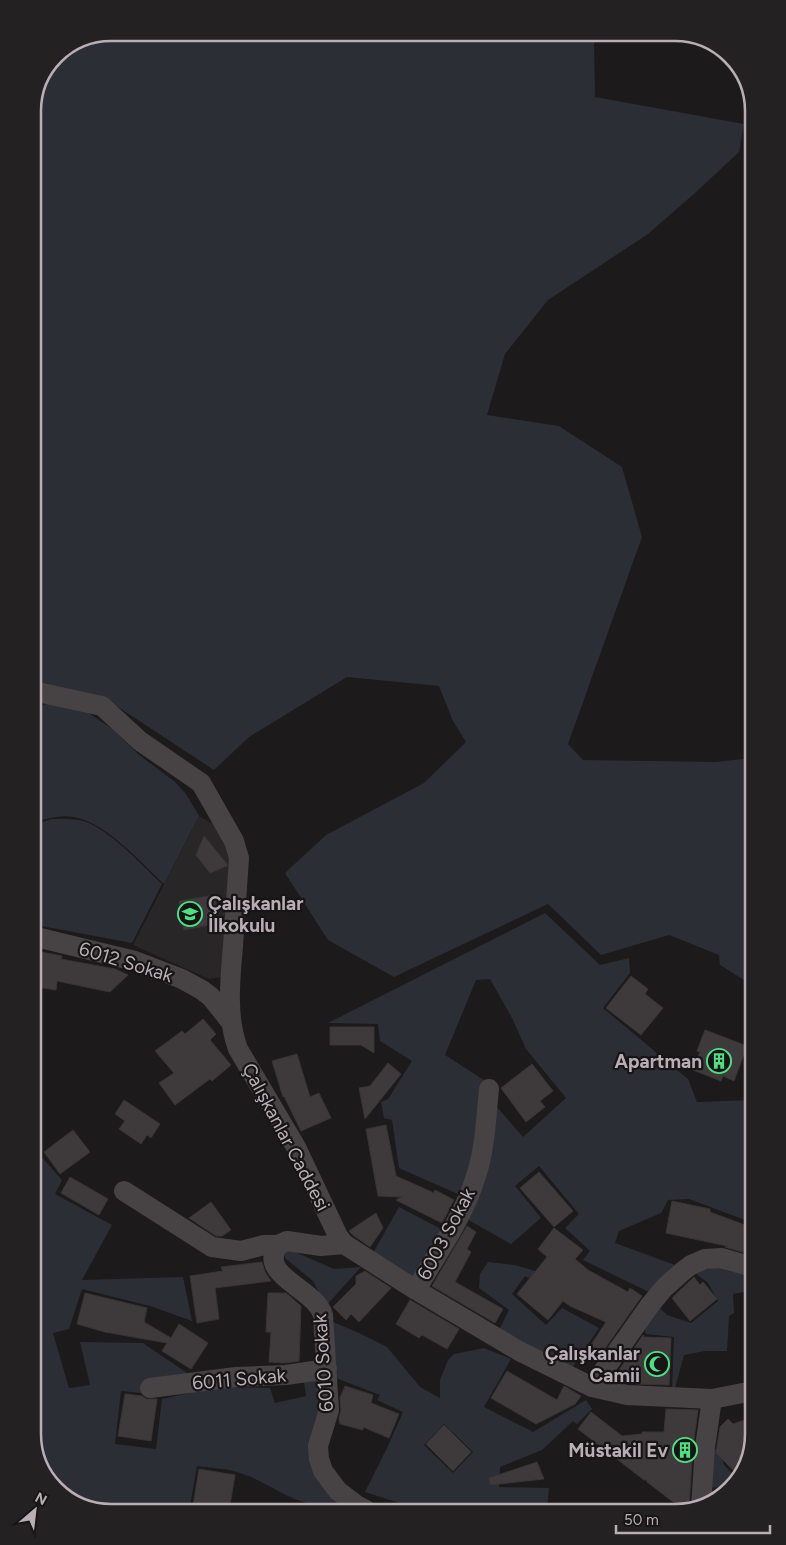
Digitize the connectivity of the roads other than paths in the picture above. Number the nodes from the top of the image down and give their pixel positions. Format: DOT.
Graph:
graph roads {
  1 [pos="41,693"];
  2 [pos="41,938"];
  3 [pos="230,1021"];
  4 [pos="489,1089"];
  5 [pos="124,1191"];
  6 [pos="344,1244"];
  7 [pos="278,1245"];
  8 [pos="745,1266"];
  9 [pos="416,1290"];
  10 [pos="327,1368"];
  11 [pos="592,1387"];
  12 [pos="150,1388"];
  13 [pos="745,1393"];
  14 [pos="712,1399"];
  15 [pos="701,1498"];
  16 [pos="357,1504"];
  1 -- 3 [label="street, Çalışkanlar Caddesi"];
  2 -- 3 [label="street, 6012 Sokak"];
  3 -- 6 [label="street, Çalışkanlar Caddesi"];
  4 -- 9 [label="street, 6003 Sokak"];
  5 -- 7 [label="street"];
  6 -- 7 [label="street"];
  6 -- 9 [label="street, Çalışkanlar Caddesi"];
  7 -- 10 [label="street, 6010 Sokak"];
  8 -- 11 [label="street"];
  9 -- 11 [label="street, Çalışkanlar Caddesi"];
  10 -- 12 [label="street, 6011 Sokak"];
  10 -- 16 [label="street, 6010 Sokak"];
  11 -- 14 [label="street, Çalışkanlar Caddesi"];
  13 -- 14 [label="street, Çalışkanlar Caddesi"];
  14 -- 15 [label="street"];
}
